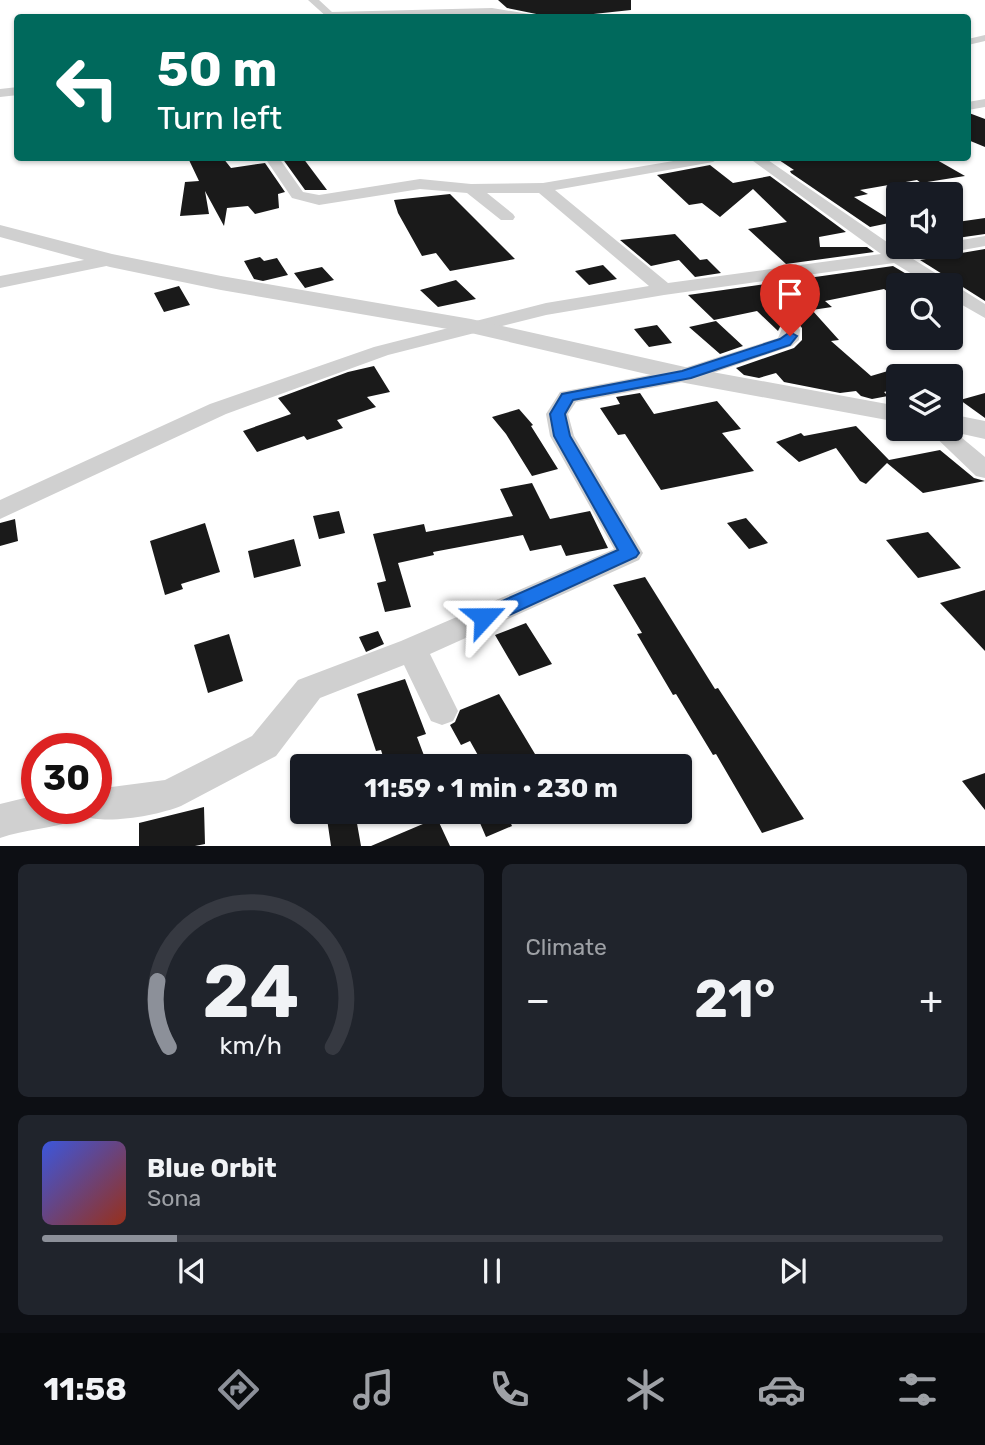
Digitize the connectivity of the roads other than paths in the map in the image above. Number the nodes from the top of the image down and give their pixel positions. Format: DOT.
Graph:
graph roads {
  1 [pos="313,0"];
  2 [pos="329,14"];
  3 [pos="370,14"];
  4 [pos="516,14"];
  5 [pos="274,161"];
  6 [pos="696,161"];
  7 [pos="760,161"];
  8 [pos="543,188"];
  9 [pos="471,189"];
  10 [pos="508,217"];
  11 [pos="0,231"];
  12 [pos="985,242"];
  13 [pos="963,246"];
  14 [pos="886,249"];
  15 [pos="886,259"];
  16 [pos="900,259"];
  17 [pos="110,260"];
  18 [pos="923,273"];
  19 [pos="0,282"];
  20 [pos="664,289"];
  21 [pos="963,298"];
  22 [pos="985,312"];
  23 [pos="471,326"];
  24 [pos="790,330"];
  25 [pos="685,375"];
  26 [pos="886,412"];
  27 [pos="963,426"];
  28 [pos="985,430"];
  29 [pos="952,441"];
  30 [pos="985,470"];
  31 [pos="0,510"];
  32 [pos="412,649"];
  33 [pos="442,711"];
  34 [pos="112,802"];
  35 [pos="21,814"];
  36 [pos="0,821"];
  1 -- 2 [label="street"];
  3 -- 4 [label="street"];
  5 -- 9 [label="street"];
  6 -- 8 [label="street"];
  7 -- 14 [label="street"];
  8 -- 9 [label="street"];
  8 -- 20 [label="street"];
  9 -- 10 [label="street"];
  11 -- 17 [label="street"];
  12 -- 13 [label="street"];
  15 -- 20 [label="street"];
  16 -- 18 [label="street"];
  17 -- 19 [label="street"];
  17 -- 23 [label="street"];
  20 -- 23 [label="street"];
  21 -- 22 [label="street"];
  23 -- 25 [label="street"];
  23 -- 31 [label="street"];
  24 -- 25 [label="street"];
  25 -- 26 [label="street"];
  25 -- 32 [label="street"];
  27 -- 28 [label="street"];
  29 -- 30 [label="street"];
  32 -- 33 [label="street"];
  32 -- 34 [label="street"];
  35 -- 36 [label="street"];
}
